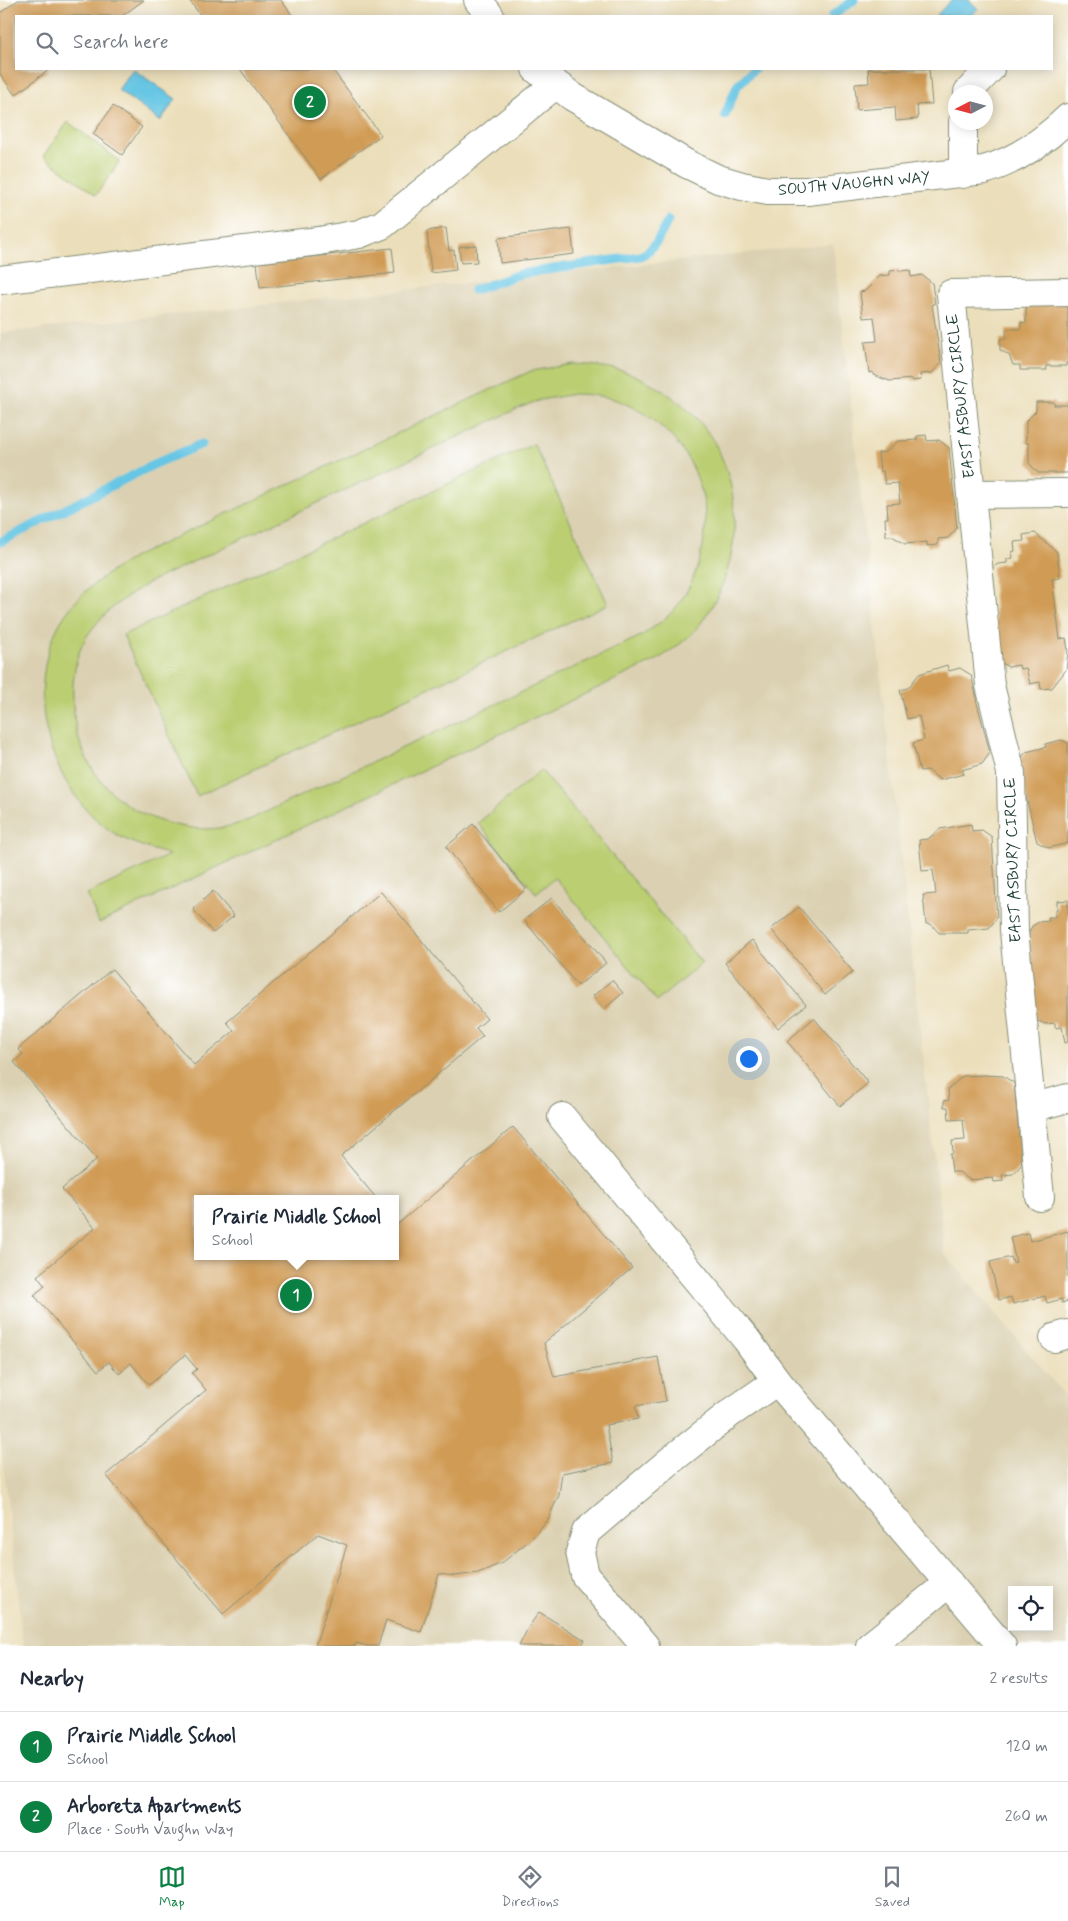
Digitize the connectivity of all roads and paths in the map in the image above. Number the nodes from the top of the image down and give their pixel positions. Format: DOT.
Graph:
graph roads {
  1 [pos="478,0"];
  2 [pos="489,15"];
  3 [pos="989,70"];
  4 [pos="545,77"];
  5 [pos="975,85"];
  6 [pos="1067,120"];
  7 [pos="963,130"];
  8 [pos="964,174"];
  9 [pos="0,280"];
  10 [pos="1068,292"];
  11 [pos="1068,493"];
  12 [pos="971,494"];
  13 [pos="1068,1098"];
  14 [pos="1031,1108"];
  15 [pos="562,1117"];
  16 [pos="1040,1197"];
  17 [pos="777,1381"];
  18 [pos="949,1583"];
  19 [pos="645,1646"];
  20 [pos="870,1646"];
  21 [pos="1002,1646"];
  1 -- 2 [label="street"];
  3 -- 5 [label="street"];
  4 -- 8 [label="street, SOUTH VAUGHN WAY"];
  4 -- 9 [label="street"];
  6 -- 8 [label="street, SOUTH VAUGHN WAY"];
  7 -- 8 [label="street"];
  10 -- 12 [label="street, EAST ASBURY CIRCLE"];
  11 -- 12 [label="street, EAST ASBURY CIRCLE"];
  12 -- 14 [label="street, EAST ASBURY CIRCLE"];
  13 -- 14 [label="street"];
  14 -- 16 [label="street, EAST ASBURY CIRCLE"];
  15 -- 17 [label="street"];
  17 -- 18 [label="street"];
  17 -- 19 [label="street"];
  18 -- 20 [label="street"];
  18 -- 21 [label="street"];
}
